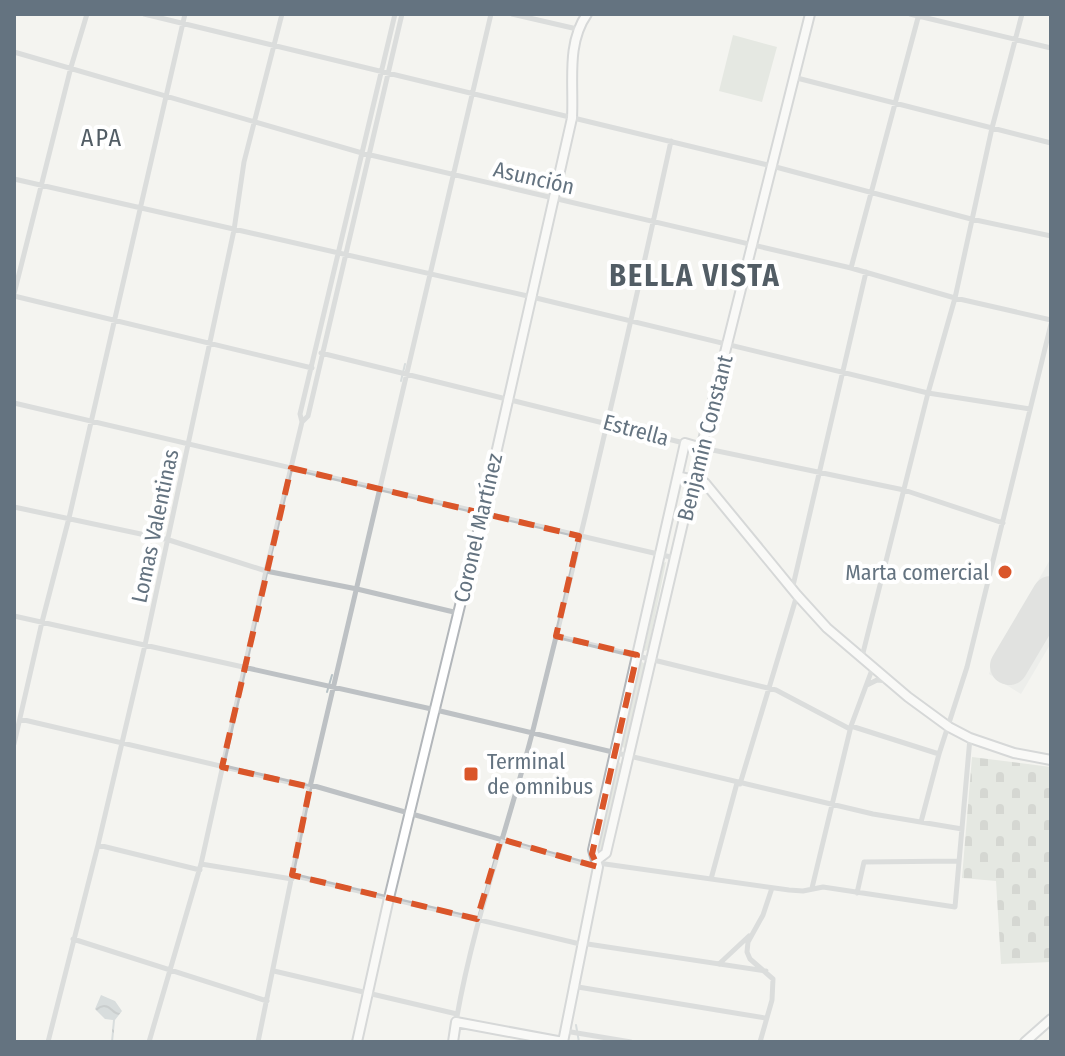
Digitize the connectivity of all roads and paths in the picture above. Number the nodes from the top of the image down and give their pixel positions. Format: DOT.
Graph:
graph roads {
  1 [pos="87,14"];
  2 [pos="144,14"];
  3 [pos="185,14"];
  4 [pos="282,14"];
  5 [pos="395,14"];
  6 [pos="402,14"];
  7 [pos="491,14"];
  8 [pos="512,14"];
  9 [pos="587,14"];
  10 [pos="810,14"];
  11 [pos="910,14"];
  12 [pos="1022,14"];
  13 [pos="918,15"];
  14 [pos="182,24"];
  15 [pos="577,29"];
  16 [pos="1015,39"];
  17 [pos="273,46"];
  18 [pos="1051,48"];
  19 [pos="14,52"];
  20 [pos="71,67"];
  21 [pos="384,73"];
  22 [pos="793,77"];
  23 [pos="472,94"];
  24 [pos="165,97"];
  25 [pos="894,102"];
  26 [pos="572,118"];
  27 [pos="254,122"];
  28 [pos="992,128"];
  29 [pos="671,141"];
  30 [pos="1051,143"];
  31 [pos="365,154"];
  32 [pos="772,166"];
  33 [pos="453,176"];
  34 [pos="14,179"];
  35 [pos="40,186"];
  36 [pos="870,193"];
  37 [pos="554,198"];
  38 [pos="140,208"];
  39 [pos="971,219"];
  40 [pos="654,222"];
  41 [pos="234,230"];
  42 [pos="1051,236"];
  43 [pos="753,245"];
  44 [pos="338,254"];
  45 [pos="345,256"];
  46 [pos="851,268"];
  47 [pos="866,272"];
  48 [pos="430,274"];
  49 [pos="14,295"];
  50 [pos="532,297"];
  51 [pos="955,298"];
  52 [pos="630,321"];
  53 [pos="113,322"];
  54 [pos="1051,322"];
  55 [pos="210,345"];
  56 [pos="728,345"];
  57 [pos="315,352"];
  58 [pos="322,354"];
  59 [pos="311,368"];
  60 [pos="319,370"];
  61 [pos="844,373"];
  62 [pos="404,374"];
  63 [pos="928,393"];
  64 [pos="508,398"];
  65 [pos="14,403"];
  66 [pos="1030,409"];
  67 [pos="91,420"];
  68 [pos="302,422"];
  69 [pos="608,423"];
  70 [pos="189,443"];
  71 [pos="685,443"];
  72 [pos="702,448"];
  73 [pos="291,468"];
  74 [pos="821,472"];
  75 [pos="678,476"];
  76 [pos="693,480"];
  77 [pos="377,488"];
  78 [pos="904,490"];
  79 [pos="14,507"];
  80 [pos="483,511"];
  81 [pos="69,518"];
  82 [pos="1003,523"];
  83 [pos="579,536"];
  84 [pos="169,540"];
  85 [pos="660,554"];
  86 [pos="675,558"];
  87 [pos="266,571"];
  88 [pos="353,588"];
  89 [pos="794,592"];
  90 [pos="458,613"];
  91 [pos="14,616"];
  92 [pos="42,622"];
  93 [pos="556,636"];
  94 [pos="145,645"];
  95 [pos="637,655"];
  96 [pos="862,657"];
  97 [pos="651,658"];
  98 [pos="246,667"];
  99 [pos="873,667"];
  100 [pos="890,681"];
  101 [pos="866,685"];
  102 [pos="330,686"];
  103 [pos="768,688"];
  104 [pos="436,710"];
  105 [pos="18,721"];
  106 [pos="850,727"];
  107 [pos="949,727"];
  108 [pos="532,733"];
  109 [pos="970,738"];
  110 [pos="14,744"];
  111 [pos="122,744"];
  112 [pos="615,753"];
  113 [pos="939,754"];
  114 [pos="632,757"];
  115 [pos="1051,760"];
  116 [pos="222,767"];
  117 [pos="739,783"];
  118 [pos="308,786"];
  119 [pos="832,804"];
  120 [pos="410,813"];
  121 [pos="921,822"];
  122 [pos="962,829"];
  123 [pos="501,839"];
  124 [pos="98,845"];
  125 [pos="959,861"];
  126 [pos="598,863"];
  127 [pos="201,867"];
  128 [pos="289,878"];
  129 [pos="711,879"];
  130 [pos="772,888"];
  131 [pos="811,889"];
  132 [pos="857,893"];
  133 [pos="389,898"];
  134 [pos="477,919"];
  135 [pos="753,933"];
  136 [pos="73,939"];
  137 [pos="585,944"];
  138 [pos="719,964"];
  139 [pos="169,970"];
  140 [pos="274,971"];
  141 [pos="766,971"];
  142 [pos="579,987"];
  143 [pos="368,992"];
  144 [pos="263,1000"];
  145 [pos="457,1018"];
  146 [pos="765,1018"];
  147 [pos="1051,1019"];
  148 [pos="563,1031"];
  149 [pos="48,1042"];
  150 [pos="149,1042"];
  151 [pos="258,1042"];
  152 [pos="357,1042"];
  153 [pos="453,1042"];
  154 [pos="563,1042"];
  155 [pos="631,1042"];
  156 [pos="760,1042"];
  157 [pos="1025,1042"];
  1 -- 20 [label="street"];
  2 -- 14 [label="street"];
  3 -- 14 [label="street"];
  4 -- 17 [label="street, Lomas Valentinas"];
  5 -- 21 [label="street"];
  6 -- 21 [label="street"];
  7 -- 23 [label="street"];
  8 -- 15 [label="street"];
  9 -- 15 [label="street, Coronel Martínez"];
  10 -- 22 [label="street, Benjamín Constant"];
  11 -- 13 [label="street"];
  12 -- 16 [label="street"];
  13 -- 16 [label="street"];
  13 -- 25 [label="street"];
  14 -- 17 [label="street"];
  14 -- 24 [label="street"];
  15 -- 26 [label="street, Coronel Martínez"];
  16 -- 18 [label="street"];
  16 -- 28 [label="street"];
  17 -- 21 [label="street"];
  17 -- 27 [label="street, Lomas Valentinas"];
  19 -- 20 [label="street, Asunción"];
  20 -- 24 [label="street, Asunción"];
  20 -- 35 [label="street"];
  21 -- 23 [label="street"];
  21 -- 31 [label="street"];
  22 -- 25 [label="street"];
  22 -- 32 [label="street, Benjamín Constant"];
  23 -- 26 [label="street"];
  23 -- 33 [label="street"];
  24 -- 27 [label="street, Asunción"];
  24 -- 38 [label="street"];
  25 -- 28 [label="street"];
  25 -- 36 [label="street"];
  26 -- 29 [label="street"];
  26 -- 37 [label="street, Coronel Martínez"];
  27 -- 31 [label="street, Asunción"];
  27 -- 41 [label="street, Lomas Valentinas"];
  28 -- 30 [label="street"];
  28 -- 39 [label="street"];
  29 -- 32 [label="street"];
  29 -- 40 [label="street"];
  31 -- 33 [label="street, Asunción"];
  31 -- 44 [label="street"];
  31 -- 45 [label="street"];
  32 -- 36 [label="street"];
  32 -- 43 [label="street, Benjamín Constant"];
  33 -- 37 [label="street, Asunción"];
  33 -- 48 [label="street"];
  34 -- 35 [label="street"];
  35 -- 38 [label="street"];
  35 -- 49 [label="street"];
  36 -- 39 [label="street"];
  36 -- 46 [label="street"];
  37 -- 40 [label="street, Asunción"];
  37 -- 50 [label="street, Coronel Martínez"];
  38 -- 41 [label="street"];
  38 -- 53 [label="street"];
  39 -- 42 [label="street"];
  39 -- 51 [label="street"];
  40 -- 43 [label="street, Asunción"];
  40 -- 52 [label="street"];
  41 -- 44 [label="street"];
  41 -- 55 [label="street, Lomas Valentinas"];
  43 -- 46 [label="street, Asunción"];
  43 -- 56 [label="street, Benjamín Constant"];
  44 -- 45 [label="street"];
  44 -- 57 [label="street"];
  45 -- 48 [label="street"];
  45 -- 58 [label="street"];
  46 -- 47 [label="street, Asunción"];
  47 -- 51 [label="street, Asunción"];
  47 -- 61 [label="street"];
  48 -- 50 [label="street"];
  48 -- 62 [label="street"];
  49 -- 53 [label="street"];
  50 -- 52 [label="street"];
  50 -- 64 [label="street, Coronel Martínez"];
  51 -- 54 [label="street, Asunción"];
  51 -- 63 [label="street"];
  52 -- 56 [label="street"];
  52 -- 69 [label="street"];
  53 -- 55 [label="street"];
  53 -- 67 [label="street"];
  54 -- 66 [label="street"];
  55 -- 59 [label="street"];
  55 -- 70 [label="street, Lomas Valentinas"];
  56 -- 61 [label="street"];
  56 -- 72 [label="street, Benjamín Constant"];
  57 -- 58 [label="street, Estrella"];
  57 -- 59 [label="street"];
  58 -- 60 [label="street"];
  58 -- 62 [label="street, Estrella"];
  59 -- 60 [label="street"];
  59 -- 68 [label="street"];
  60 -- 68 [label="street"];
  61 -- 63 [label="street"];
  61 -- 74 [label="street"];
  62 -- 64 [label="street, Estrella"];
  62 -- 77 [label="street"];
  63 -- 66 [label="street"];
  63 -- 78 [label="street"];
  64 -- 69 [label="street, Estrella"];
  64 -- 80 [label="street, Coronel Martínez"];
  65 -- 67 [label="street"];
  66 -- 82 [label="street"];
  67 -- 70 [label="street"];
  67 -- 81 [label="street"];
  68 -- 73 [label="street"];
  69 -- 71 [label="street, Estrella"];
  69 -- 83 [label="street"];
  70 -- 73 [label="street"];
  70 -- 84 [label="street, Lomas Valentinas"];
  71 -- 72 [label="street, Estrella"];
  71 -- 75 [label="street, Benjamín Constant"];
  72 -- 74 [label="street, Estrella"];
  72 -- 76 [label="street, Benjamín Constant"];
  73 -- 77 [label="street"];
  73 -- 87 [label="street"];
  74 -- 78 [label="street, Estrella"];
  74 -- 89 [label="street"];
  75 -- 76 [label="street"];
  75 -- 85 [label="street, Benjamín Constant"];
  76 -- 86 [label="street, Benjamín Constant"];
  76 -- 89 [label="street"];
  77 -- 80 [label="street"];
  77 -- 88 [label="street"];
  78 -- 82 [label="street, Estrella"];
  78 -- 96 [label="street"];
  79 -- 81 [label="street"];
  80 -- 83 [label="street"];
  80 -- 90 [label="street, Coronel Martínez"];
  81 -- 84 [label="street"];
  81 -- 92 [label="street"];
  82 -- 107 [label="street"];
  83 -- 85 [label="street"];
  83 -- 93 [label="street"];
  84 -- 87 [label="street"];
  84 -- 94 [label="street, Lomas Valentinas"];
  85 -- 86 [label="street"];
  85 -- 95 [label="street, Benjamín Constant"];
  86 -- 97 [label="street, Benjamín Constant"];
  87 -- 88 [label="street"];
  87 -- 98 [label="street"];
  88 -- 90 [label="street"];
  88 -- 102 [label="street"];
  89 -- 96 [label="street"];
  89 -- 103 [label="street"];
  90 -- 104 [label="street, Coronel Martínez"];
  91 -- 92 [label="street"];
  92 -- 94 [label="street"];
  92 -- 105 [label="street"];
  93 -- 95 [label="street"];
  93 -- 108 [label="street"];
  94 -- 98 [label="street"];
  94 -- 111 [label="street, Lomas Valentinas"];
  95 -- 97 [label="street"];
  95 -- 112 [label="street, Benjamín Constant"];
  96 -- 99 [label="street"];
  97 -- 103 [label="street"];
  97 -- 114 [label="street, Benjamín Constant"];
  98 -- 102 [label="street"];
  98 -- 116 [label="street"];
  99 -- 100 [label="street"];
  99 -- 101 [label="street"];
  100 -- 101 [label="street"];
  100 -- 107 [label="street"];
  101 -- 106 [label="street"];
  102 -- 104 [label="street"];
  102 -- 118 [label="street"];
  103 -- 106 [label="street"];
  103 -- 117 [label="street"];
  104 -- 108 [label="street"];
  104 -- 120 [label="street, Coronel Martínez"];
  105 -- 110 [label="street"];
  105 -- 111 [label="street"];
  106 -- 113 [label="street"];
  106 -- 119 [label="street"];
  107 -- 109 [label="street"];
  107 -- 113 [label="street"];
  108 -- 112 [label="street"];
  108 -- 123 [label="street"];
  109 -- 115 [label="street"];
  109 -- 122 [label="street"];
  111 -- 116 [label="street"];
  111 -- 124 [label="street, Lomas Valentinas"];
  112 -- 114 [label="street"];
  112 -- 126 [label="street, Benjamín Constant"];
  113 -- 121 [label="street"];
  114 -- 117 [label="street"];
  114 -- 126 [label="street, Benjamín Constant"];
  116 -- 118 [label="street"];
  116 -- 127 [label="street"];
  117 -- 119 [label="street"];
  117 -- 129 [label="street"];
  118 -- 120 [label="street"];
  118 -- 128 [label="street"];
  119 -- 121 [label="street"];
  119 -- 131 [label="street"];
  120 -- 123 [label="street"];
  120 -- 133 [label="street, Coronel Martínez"];
  121 -- 122 [label="street"];
  122 -- 125 [label="street"];
  123 -- 126 [label="street"];
  123 -- 134 [label="street"];
  124 -- 127 [label="street"];
  124 -- 136 [label="street, Lomas Valentinas"];
  125 -- 132 [label="street"];
  125 -- 132 [label="street"];
  126 -- 129 [label="street"];
  126 -- 137 [label="street, Benjamín Constant"];
  127 -- 128 [label="street"];
  127 -- 139 [label="street"];
  128 -- 133 [label="street"];
  128 -- 140 [label="street"];
  129 -- 130 [label="street"];
  130 -- 131 [label="street"];
  130 -- 135 [label="street"];
  131 -- 132 [label="street"];
  133 -- 134 [label="street"];
  133 -- 143 [label="street, Coronel Martínez"];
  134 -- 137 [label="street"];
  134 -- 145 [label="street"];
  135 -- 138 [label="street"];
  135 -- 141 [label="street"];
  136 -- 139 [label="street"];
  136 -- 149 [label="street, Lomas Valentinas"];
  137 -- 138 [label="street"];
  137 -- 142 [label="street, Benjamín Constant"];
  138 -- 141 [label="street"];
  139 -- 144 [label="street"];
  139 -- 150 [label="street"];
  140 -- 143 [label="street"];
  140 -- 144 [label="street"];
  141 -- 146 [label="street"];
  142 -- 146 [label="street"];
  142 -- 148 [label="street, Benjamín Constant"];
  143 -- 145 [label="street"];
  143 -- 152 [label="street, Coronel Martínez"];
  144 -- 151 [label="street"];
  145 -- 153 [label="street"];
  145 -- 154 [label="street"];
  146 -- 156 [label="street"];
  147 -- 157 [label="street"];
  148 -- 154 [label="street, Benjamín Constant"];
  148 -- 155 [label="street"];
}
